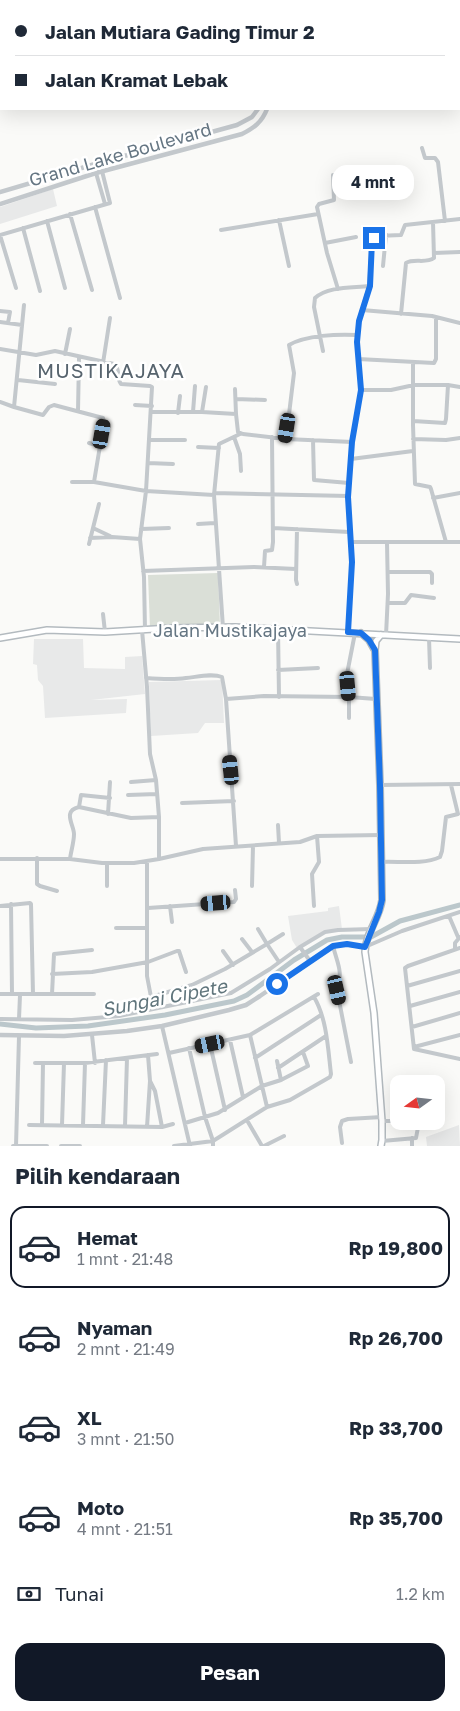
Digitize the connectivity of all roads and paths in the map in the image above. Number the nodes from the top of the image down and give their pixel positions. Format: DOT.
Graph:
graph roads {
  1 [pos="257,110"];
  2 [pos="266,110"];
  3 [pos="196,137"];
  4 [pos="199,146"];
  5 [pos="422,148"];
  6 [pos="99,172"];
  7 [pos="334,175"];
  8 [pos="0,192"];
  9 [pos="0,204"];
  10 [pos="105,204"];
  11 [pos="95,207"];
  12 [pos="70,214"];
  13 [pos="318,214"];
  14 [pos="460,219"];
  15 [pos="279,220"];
  16 [pos="47,221"];
  17 [pos="445,221"];
  18 [pos="433,222"];
  19 [pos="23,228"];
  20 [pos="220,230"];
  21 [pos="0,235"];
  22 [pos="386,235"];
  23 [pos="356,237"];
  24 [pos="325,243"];
  25 [pos="460,252"];
  26 [pos="434,253"];
  27 [pos="289,266"];
  28 [pos="383,266"];
  29 [pos="370,286"];
  30 [pos="16,288"];
  31 [pos="65,288"];
  32 [pos="338,289"];
  33 [pos="92,290"];
  34 [pos="40,291"];
  35 [pos="120,298"];
  36 [pos="24,305"];
  37 [pos="362,310"];
  38 [pos="0,311"];
  39 [pos="402,314"];
  40 [pos="436,317"];
  41 [pos="110,318"];
  42 [pos="0,322"];
  43 [pos="8,323"];
  44 [pos="460,323"];
  45 [pos="22,325"];
  46 [pos="70,329"];
  47 [pos="357,335"];
  48 [pos="319,337"];
  49 [pos="0,349"];
  50 [pos="323,352"];
  51 [pos="21,353"];
  52 [pos="65,354"];
  53 [pos="79,358"];
  54 [pos="358,360"];
  55 [pos="413,362"];
  56 [pos="103,363"];
  57 [pos="18,380"];
  58 [pos="55,384"];
  59 [pos="414,385"];
  60 [pos="448,385"];
  61 [pos="195,386"];
  62 [pos="206,387"];
  63 [pos="460,387"];
  64 [pos="235,389"];
  65 [pos="361,390"];
  66 [pos="180,396"];
  67 [pos="236,398"];
  68 [pos="265,400"];
  69 [pos="0,402"];
  70 [pos="135,405"];
  71 [pos="152,406"];
  72 [pos="14,407"];
  73 [pos="78,412"];
  74 [pos="152,412"];
  75 [pos="178,412"];
  76 [pos="193,412"];
  77 [pos="202,412"];
  78 [pos="236,414"];
  79 [pos="413,421"];
  80 [pos="240,434"];
  81 [pos="234,437"];
  82 [pos="272,437"];
  83 [pos="460,438"];
  84 [pos="286,439"];
  85 [pos="413,439"];
  86 [pos="150,440"];
  87 [pos="185,440"];
  88 [pos="314,440"];
  89 [pos="352,442"];
  90 [pos="89,443"];
  91 [pos="100,446"];
  92 [pos="198,447"];
  93 [pos="219,448"];
  94 [pos="413,451"];
  95 [pos="351,459"];
  96 [pos="148,463"];
  97 [pos="173,464"];
  98 [pos="241,471"];
  99 [pos="72,482"];
  100 [pos="94,482"];
  101 [pos="350,483"];
  102 [pos="146,491"];
  103 [pos="460,493"];
  104 [pos="214,494"];
  105 [pos="274,494"];
  106 [pos="349,496"];
  107 [pos="433,498"];
  108 [pos="100,504"];
  109 [pos="215,523"];
  110 [pos="198,524"];
  111 [pos="93,528"];
  112 [pos="169,528"];
  113 [pos="273,528"];
  114 [pos="141,529"];
  115 [pos="296,529"];
  116 [pos="349,532"];
  117 [pos="112,537"];
  118 [pos="90,538"];
  119 [pos="140,540"];
  120 [pos="352,542"];
  121 [pos="446,542"];
  122 [pos="460,542"];
  123 [pos="387,543"];
  124 [pos="89,544"];
  125 [pos="264,568"];
  126 [pos="219,569"];
  127 [pos="296,569"];
  128 [pos="143,570"];
  129 [pos="388,572"];
  130 [pos="432,583"];
  131 [pos="297,584"];
  132 [pos="434,598"];
  133 [pos="388,603"];
  134 [pos="103,614"];
  135 [pos="223,628"];
  136 [pos="278,629"];
  137 [pos="143,630"];
  138 [pos="105,632"];
  139 [pos="348,632"];
  140 [pos="355,632"];
  141 [pos="361,633"];
  142 [pos="383,635"];
  143 [pos="0,638"];
  144 [pos="429,638"];
  145 [pos="460,639"];
  146 [pos="375,650"];
  147 [pos="318,668"];
  148 [pos="430,668"];
  149 [pos="278,670"];
  150 [pos="146,678"];
  151 [pos="279,697"];
  152 [pos="349,697"];
  153 [pos="226,699"];
  154 [pos="376,699"];
  155 [pos="349,718"];
  156 [pos="156,780"];
  157 [pos="110,782"];
  158 [pos="131,782"];
  159 [pos="460,784"];
  160 [pos="380,785"];
  161 [pos="451,785"];
  162 [pos="157,794"];
  163 [pos="128,795"];
  164 [pos="110,798"];
  165 [pos="234,801"];
  166 [pos="182,802"];
  167 [pos="79,807"];
  168 [pos="108,814"];
  169 [pos="159,818"];
  170 [pos="278,825"];
  171 [pos="381,835"];
  172 [pos="317,836"];
  173 [pos="279,843"];
  174 [pos="236,846"];
  175 [pos="253,846"];
  176 [pos="37,858"];
  177 [pos="70,858"];
  178 [pos="0,859"];
  179 [pos="159,859"];
  180 [pos="147,861"];
  181 [pos="381,862"];
  182 [pos="107,863"];
  183 [pos="106,886"];
  184 [pos="252,886"];
  185 [pos="234,890"];
  186 [pos="57,891"];
  187 [pos="11,904"];
  188 [pos="0,906"];
  189 [pos="170,906"];
  190 [pos="314,906"];
  191 [pos="148,908"];
  192 [pos="459,912"];
  193 [pos="449,916"];
  194 [pos="460,920"];
  195 [pos="172,922"];
  196 [pos="116,928"];
  197 [pos="147,928"];
  198 [pos="258,928"];
  199 [pos="371,930"];
  200 [pos="284,934"];
  201 [pos="459,937"];
  202 [pos="242,939"];
  203 [pos="268,944"];
  204 [pos="333,946"];
  205 [pos="365,947"];
  206 [pos="302,948"];
  207 [pos="458,949"];
  208 [pos="92,950"];
  209 [pos="223,951"];
  210 [pos="252,952"];
  211 [pos="309,959"];
  212 [pos="148,962"];
  213 [pos="280,962"];
  214 [pos="233,965"];
  215 [pos="460,971"];
  216 [pos="186,972"];
  217 [pos="52,974"];
  218 [pos="407,986"];
  219 [pos="460,992"];
  220 [pos="0,994"];
  221 [pos="12,994"];
  222 [pos="33,994"];
  223 [pos="52,994"];
  224 [pos="94,994"];
  225 [pos="20,995"];
  226 [pos="151,997"];
  227 [pos="410,1006"];
  228 [pos="149,1010"];
  229 [pos="460,1013"];
  230 [pos="321,1015"];
  231 [pos="0,1018"];
  232 [pos="19,1019"];
  233 [pos="162,1026"];
  234 [pos="412,1027"];
  235 [pos="92,1034"];
  236 [pos="250,1035"];
  237 [pos="460,1035"];
  238 [pos="0,1036"];
  239 [pos="19,1036"];
  240 [pos="326,1036"];
  241 [pos="230,1040"];
  242 [pos="210,1044"];
  243 [pos="414,1047"];
  244 [pos="189,1048"];
  245 [pos="303,1052"];
  246 [pos="169,1053"];
  247 [pos="148,1054"];
  248 [pos="157,1054"];
  249 [pos="460,1057"];
  250 [pos="127,1058"];
  251 [pos="255,1058"];
  252 [pos="106,1060"];
  253 [pos="277,1061"];
  254 [pos="95,1062"];
  255 [pos="351,1062"];
  256 [pos="35,1063"];
  257 [pos="43,1063"];
  258 [pos="64,1063"];
  259 [pos="85,1063"];
  260 [pos="278,1068"];
  261 [pos="281,1080"];
  262 [pos="150,1081"];
  263 [pos="262,1086"];
  264 [pos="243,1097"];
  265 [pos="267,1107"];
  266 [pos="225,1110"];
  267 [pos="205,1117"];
  268 [pos="382,1119"];
  269 [pos="390,1120"];
  270 [pos="248,1122"];
  271 [pos="185,1123"];
  272 [pos="173,1124"];
  273 [pos="29,1125"];
  274 [pos="42,1125"];
  275 [pos="62,1125"];
  276 [pos="83,1125"];
  277 [pos="103,1125"];
  278 [pos="125,1126"];
  279 [pos="147,1126"];
  280 [pos="162,1126"];
  281 [pos="418,1130"];
  282 [pos="284,1136"];
  283 [pos="412,1138"];
  284 [pos="342,1143"];
  285 [pos="213,1144"];
  286 [pos="381,1144"];
  287 [pos="190,1145"];
  288 [pos="15,1146"];
  289 [pos="37,1146"];
  290 [pos="47,1146"];
  291 [pos="61,1146"];
  292 [pos="72,1146"];
  293 [pos="80,1146"];
  294 [pos="174,1146"];
  295 [pos="262,1146"];
  296 [pos="412,1146"];
  1 -- 3 [label="street, Grand Lake Boulevard"];
  2 -- 4 [label="street, Grand Lake Boulevard"];
  3 -- 4 [label="street"];
  3 -- 8 [label="street, Grand Lake Boulevard"];
  4 -- 6 [label="street, Grand Lake Boulevard"];
  5 -- 17 [label="street"];
  6 -- 9 [label="street, Grand Lake Boulevard"];
  6 -- 10 [label="street"];
  6 -- 10 [label="street"];
  7 -- 13 [label="street"];
  10 -- 11 [label="street"];
  11 -- 12 [label="street"];
  11 -- 35 [label="street"];
  12 -- 16 [label="street"];
  12 -- 33 [label="street"];
  13 -- 15 [label="street"];
  13 -- 24 [label="street"];
  14 -- 17 [label="street"];
  15 -- 20 [label="street"];
  15 -- 27 [label="street"];
  16 -- 19 [label="street"];
  16 -- 31 [label="street"];
  17 -- 18 [label="street"];
  18 -- 22 [label="street"];
  18 -- 26 [label="street"];
  19 -- 21 [label="street"];
  19 -- 34 [label="street"];
  21 -- 30 [label="street"];
  22 -- 28 [label="street"];
  22 -- 29 [label="street"];
  23 -- 24 [label="street"];
  24 -- 32 [label="street"];
  25 -- 26 [label="street"];
  26 -- 39 [label="street"];
  29 -- 32 [label="street"];
  29 -- 37 [label="street"];
  32 -- 48 [label="street"];
  36 -- 45 [label="street"];
  37 -- 39 [label="street"];
  37 -- 47 [label="street"];
  38 -- 43 [label="street"];
  39 -- 40 [label="street"];
  40 -- 44 [label="street"];
  40 -- 55 [label="street"];
  41 -- 56 [label="street"];
  42 -- 43 [label="street"];
  43 -- 45 [label="street"];
  45 -- 51 [label="street"];
  46 -- 52 [label="street"];
  47 -- 48 [label="street"];
  47 -- 54 [label="street"];
  48 -- 50 [label="street"];
  48 -- 84 [label="street"];
  49 -- 51 [label="street"];
  51 -- 52 [label="street"];
  51 -- 57 [label="street"];
  52 -- 53 [label="street"];
  53 -- 56 [label="street"];
  53 -- 73 [label="street"];
  54 -- 55 [label="street"];
  54 -- 65 [label="street"];
  55 -- 59 [label="street"];
  56 -- 71 [label="street"];
  57 -- 58 [label="street"];
  57 -- 72 [label="street"];
  59 -- 60 [label="street"];
  59 -- 65 [label="street"];
  59 -- 79 [label="street"];
  60 -- 63 [label="street"];
  60 -- 79 [label="street"];
  61 -- 76 [label="street"];
  62 -- 77 [label="street"];
  64 -- 67 [label="street"];
  65 -- 89 [label="street"];
  66 -- 75 [label="street"];
  67 -- 68 [label="street"];
  67 -- 78 [label="street"];
  69 -- 72 [label="street"];
  70 -- 71 [label="street"];
  71 -- 74 [label="street"];
  72 -- 73 [label="street"];
  73 -- 91 [label="street"];
  74 -- 75 [label="street"];
  74 -- 86 [label="street"];
  75 -- 76 [label="street"];
  76 -- 77 [label="street"];
  77 -- 78 [label="street"];
  78 -- 80 [label="street"];
  79 -- 85 [label="street"];
  80 -- 81 [label="street"];
  80 -- 82 [label="street"];
  81 -- 93 [label="street"];
  81 -- 98 [label="street"];
  82 -- 84 [label="street"];
  82 -- 105 [label="street"];
  83 -- 85 [label="street"];
  84 -- 88 [label="street"];
  85 -- 94 [label="street"];
  86 -- 87 [label="street"];
  86 -- 96 [label="street"];
  88 -- 89 [label="street"];
  88 -- 101 [label="street"];
  89 -- 95 [label="street"];
  90 -- 91 [label="street"];
  91 -- 100 [label="street"];
  92 -- 93 [label="street"];
  93 -- 104 [label="street"];
  94 -- 95 [label="street"];
  94 -- 107 [label="street"];
  95 -- 101 [label="street"];
  96 -- 97 [label="street"];
  96 -- 102 [label="street"];
  99 -- 100 [label="street"];
  100 -- 102 [label="street"];
  101 -- 106 [label="street"];
  102 -- 104 [label="street"];
  102 -- 114 [label="street"];
  103 -- 107 [label="street"];
  104 -- 105 [label="street"];
  104 -- 109 [label="street"];
  105 -- 106 [label="street"];
  105 -- 113 [label="street"];
  106 -- 116 [label="street"];
  107 -- 121 [label="street"];
  108 -- 111 [label="street"];
  109 -- 110 [label="street"];
  109 -- 126 [label="street"];
  111 -- 117 [label="street"];
  111 -- 118 [label="street"];
  112 -- 114 [label="street"];
  113 -- 115 [label="street"];
  113 -- 125 [label="street"];
  114 -- 119 [label="street"];
  115 -- 116 [label="street"];
  115 -- 127 [label="street"];
  116 -- 120 [label="street"];
  117 -- 118 [label="street"];
  117 -- 119 [label="street"];
  118 -- 124 [label="street"];
  119 -- 128 [label="street"];
  120 -- 123 [label="street"];
  120 -- 139 [label="street"];
  121 -- 122 [label="street"];
  121 -- 123 [label="street"];
  123 -- 129 [label="street"];
  125 -- 126 [label="street"];
  125 -- 127 [label="street"];
  126 -- 128 [label="street"];
  126 -- 135 [label="street"];
  127 -- 131 [label="street"];
  128 -- 137 [label="street"];
  129 -- 130 [label="street"];
  129 -- 133 [label="street"];
  132 -- 133 [label="street"];
  133 -- 142 [label="street"];
  134 -- 138 [label="street"];
  135 -- 136 [label="main road, Jalan Mustikajaya"];
  135 -- 137 [label="main road, Jalan Mustikajaya"];
  136 -- 139 [label="main road, Jalan Mustikajaya"];
  136 -- 149 [label="street"];
  137 -- 138 [label="main road, Jalan Mustikajaya"];
  137 -- 150 [label="street"];
  138 -- 143 [label="main road, Jalan Mustikajaya"];
  139 -- 140 [label="main road, Jalan Mustikajaya"];
  140 -- 141 [label="main road, Jalan Mustikajaya"];
  140 -- 152 [label="street"];
  141 -- 142 [label="main road, Jalan Mustikajaya"];
  141 -- 146 [label="main road"];
  142 -- 144 [label="main road, Jalan Mustikajaya"];
  142 -- 146 [label="main road"];
  144 -- 145 [label="main road, Jalan Mustikajaya"];
  144 -- 148 [label="street"];
  146 -- 154 [label="main road"];
  147 -- 149 [label="street"];
  149 -- 151 [label="street"];
  150 -- 153 [label="street"];
  150 -- 156 [label="street"];
  151 -- 152 [label="street"];
  151 -- 153 [label="street"];
  152 -- 154 [label="street"];
  152 -- 155 [label="street"];
  153 -- 165 [label="street"];
  154 -- 160 [label="main road"];
  156 -- 158 [label="street"];
  156 -- 162 [label="street"];
  157 -- 164 [label="street"];
  159 -- 161 [label="street"];
  160 -- 161 [label="street"];
  160 -- 171 [label="main road"];
  161 -- 181 [label="street"];
  162 -- 163 [label="street"];
  162 -- 169 [label="street"];
  164 -- 167 [label="street"];
  164 -- 168 [label="street"];
  165 -- 166 [label="street"];
  165 -- 174 [label="street"];
  167 -- 168 [label="street"];
  167 -- 177 [label="street"];
  168 -- 169 [label="street"];
  169 -- 179 [label="street"];
  170 -- 173 [label="street"];
  171 -- 172 [label="street"];
  171 -- 181 [label="main road"];
  172 -- 173 [label="street"];
  172 -- 190 [label="street"];
  173 -- 175 [label="street"];
  174 -- 175 [label="street"];
  174 -- 179 [label="street"];
  175 -- 184 [label="street"];
  176 -- 177 [label="street"];
  176 -- 178 [label="street"];
  176 -- 186 [label="street"];
  177 -- 182 [label="street"];
  179 -- 180 [label="street"];
  180 -- 182 [label="street"];
  180 -- 191 [label="street"];
  181 -- 199 [label="main road"];
  182 -- 183 [label="street"];
  185 -- 189 [label="street"];
  187 -- 188 [label="street"];
  187 -- 221 [label="street"];
  187 -- 222 [label="street"];
  189 -- 191 [label="street"];
  189 -- 195 [label="street"];
  191 -- 197 [label="street"];
  192 -- 193 [label="street"];
  192 -- 194 [label="street"];
  193 -- 201 [label="street"];
  193 -- 205 [label="street"];
  196 -- 197 [label="street"];
  197 -- 212 [label="street"];
  198 -- 203 [label="street"];
  199 -- 205 [label="main road"];
  199 -- 206 [label="street"];
  200 -- 203 [label="street"];
  201 -- 207 [label="street"];
  202 -- 210 [label="street"];
  203 -- 210 [label="street"];
  203 -- 213 [label="street"];
  204 -- 205 [label="street"];
  204 -- 211 [label="street"];
  204 -- 255 [label="street"];
  205 -- 268 [label="main road"];
  206 -- 211 [label="street"];
  206 -- 213 [label="street"];
  207 -- 218 [label="street"];
  208 -- 217 [label="street"];
  209 -- 214 [label="street"];
  210 -- 214 [label="street"];
  211 -- 233 [label="street"];
  212 -- 216 [label="street"];
  212 -- 217 [label="street"];
  212 -- 226 [label="street"];
  213 -- 228 [label="street"];
  214 -- 226 [label="street"];
  215 -- 218 [label="street"];
  217 -- 223 [label="street"];
  218 -- 227 [label="street"];
  219 -- 227 [label="street"];
  220 -- 221 [label="street"];
  221 -- 225 [label="street"];
  222 -- 223 [label="street"];
  222 -- 225 [label="street"];
  223 -- 224 [label="street"];
  225 -- 232 [label="street"];
  226 -- 228 [label="street"];
  227 -- 234 [label="street"];
  228 -- 232 [label="street"];
  229 -- 234 [label="street"];
  230 -- 236 [label="street"];
  230 -- 240 [label="street"];
  230 -- 251 [label="street"];
  231 -- 232 [label="street"];
  233 -- 235 [label="street"];
  233 -- 246 [label="street"];
  234 -- 243 [label="street"];
  235 -- 239 [label="street"];
  235 -- 254 [label="street"];
  236 -- 241 [label="street"];
  236 -- 251 [label="street"];
  237 -- 243 [label="street"];
  238 -- 239 [label="street"];
  239 -- 288 [label="street"];
  240 -- 245 [label="street"];
  240 -- 265 [label="street"];
  241 -- 242 [label="street"];
  241 -- 264 [label="street"];
  242 -- 244 [label="street"];
  242 -- 266 [label="street"];
  243 -- 249 [label="street"];
  244 -- 246 [label="street"];
  244 -- 267 [label="street"];
  245 -- 260 [label="street"];
  245 -- 261 [label="street"];
  246 -- 271 [label="street"];
  247 -- 248 [label="street"];
  247 -- 250 [label="street"];
  247 -- 262 [label="street"];
  250 -- 252 [label="street"];
  250 -- 278 [label="street"];
  251 -- 263 [label="street"];
  252 -- 254 [label="street"];
  252 -- 277 [label="street"];
  253 -- 260 [label="street"];
  254 -- 259 [label="street"];
  256 -- 257 [label="street"];
  257 -- 258 [label="street"];
  257 -- 274 [label="street"];
  258 -- 259 [label="street"];
  258 -- 275 [label="street"];
  259 -- 276 [label="street"];
  260 -- 261 [label="street"];
  261 -- 263 [label="street"];
  262 -- 279 [label="street"];
  262 -- 280 [label="street"];
  263 -- 264 [label="street"];
  263 -- 265 [label="street"];
  264 -- 266 [label="street"];
  265 -- 285 [label="street"];
  266 -- 267 [label="street"];
  267 -- 271 [label="street"];
  267 -- 285 [label="street"];
  268 -- 269 [label="street"];
  268 -- 284 [label="street"];
  268 -- 286 [label="main road"];
  270 -- 295 [label="street"];
  271 -- 287 [label="street"];
  272 -- 280 [label="street"];
  273 -- 274 [label="street"];
  274 -- 275 [label="street"];
  275 -- 276 [label="street"];
  276 -- 277 [label="street"];
  277 -- 278 [label="street"];
  278 -- 279 [label="street"];
  279 -- 280 [label="street"];
  281 -- 283 [label="street"];
  282 -- 295 [label="street"];
  283 -- 286 [label="street"];
  283 -- 296 [label="street"];
  285 -- 287 [label="street"];
  287 -- 294 [label="street"];
  288 -- 289 [label="street"];
  289 -- 290 [label="street"];
  291 -- 292 [label="street"];
  292 -- 293 [label="street"];
}
